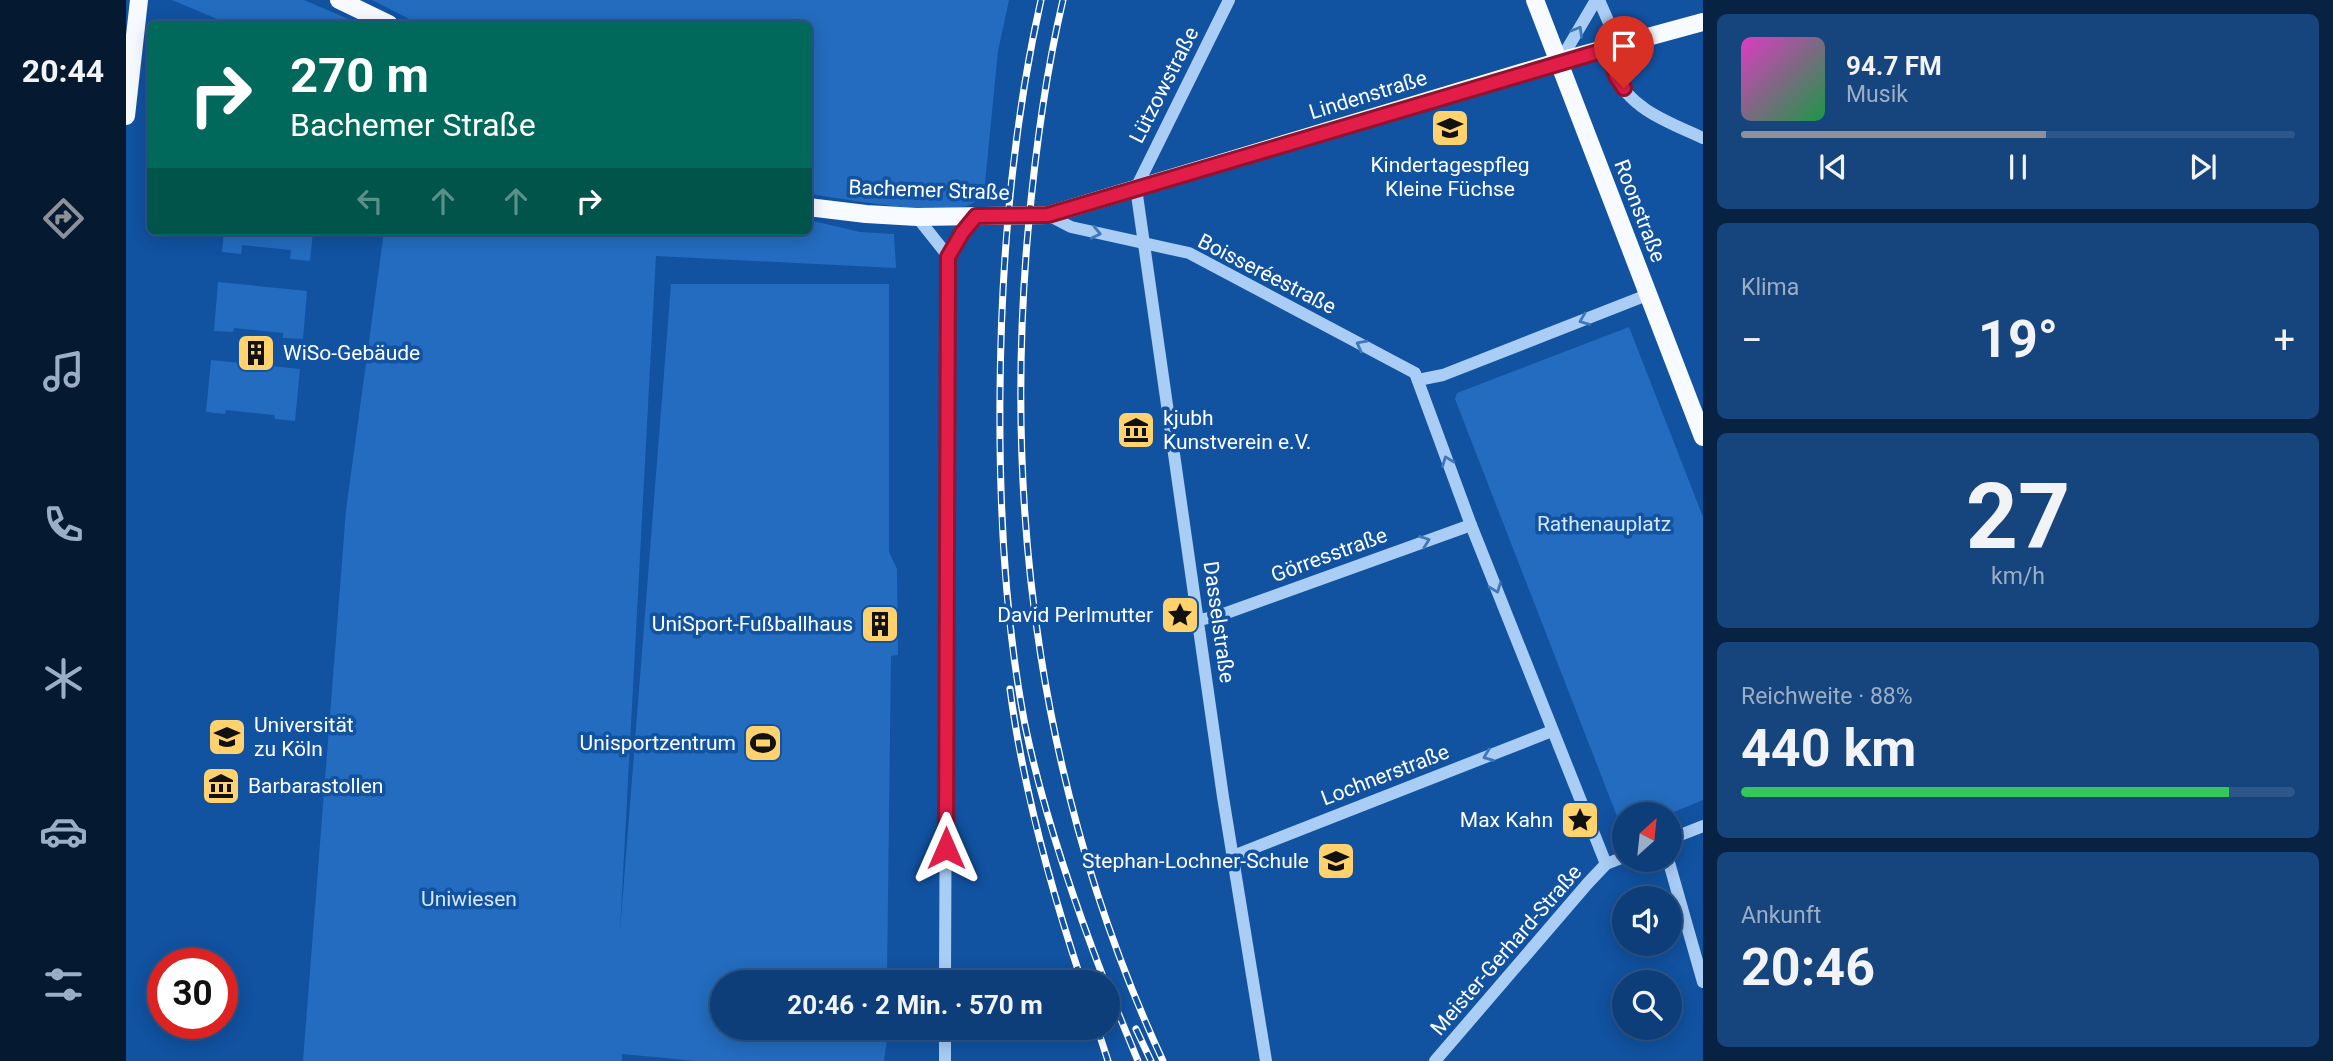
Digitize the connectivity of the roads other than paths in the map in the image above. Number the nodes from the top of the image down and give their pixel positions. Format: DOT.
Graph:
graph roads {
  1 [pos="139,0"];
  2 [pos="339,0"];
  3 [pos="1229,0"];
  4 [pos="1535,0"];
  5 [pos="1597,0"];
  6 [pos="383,21"];
  7 [pos="1703,22"];
  8 [pos="1615,46"];
  9 [pos="1560,61"];
  10 [pos="126,116"];
  11 [pos="1703,138"];
  12 [pos="1136,188"];
  13 [pos="812,208"];
  14 [pos="1048,215"];
  15 [pos="917,216"];
  16 [pos="976,216"];
  17 [pos="1146,244"];
  18 [pos="948,257"];
  19 [pos="1647,295"];
  20 [pos="1418,380"];
  21 [pos="1703,437"];
  22 [pos="1471,524"];
  23 [pos="1199,620"];
  24 [pos="1552,731"];
  25 [pos="1703,826"];
  26 [pos="1682,834"];
  27 [pos="1233,856"];
  28 [pos="1612,862"];
  29 [pos="1606,864"];
  30 [pos="1672,872"];
  31 [pos="945,970"];
  32 [pos="1703,982"];
  33 [pos="945,1040"];
  34 [pos="945,1061"];
  35 [pos="1266,1061"];
  36 [pos="1435,1061"];
  1 -- 10 [label="main road"];
  2 -- 6 [label="main road"];
  3 -- 12 [label="street, Lützowstraße"];
  4 -- 9 [label="main road, Roonstraße"];
  5 -- 8 [label="street"];
  9 -- 5 [label="street, one-way"];
  7 -- 8 [label="main road, Lindenstraße"];
  8 -- 9 [label="main road, Lindenstraße"];
  8 -- 11 [label="street"];
  9 -- 12 [label="main road, Lindenstraße"];
  9 -- 19 [label="main road, Roonstraße"];
  12 -- 14 [label="main road, Lindenstraße"];
  12 -- 17 [label="street, Dasselstraße"];
  13 -- 15 [label="main road, Bachemer Straße"];
  14 -- 16 [label="main road, Bachemer Straße"];
  14 -- 17 [label="street, Boisseréestraße, one-way"];
  15 -- 16 [label="main road, Bachemer Straße"];
  15 -- 18 [label="street"];
  16 -- 18 [label="street"];
  20 -- 17 [label="street, Boisseréestraße, one-way"];
  17 -- 23 [label="street, Dasselstraße"];
  18 -- 31 [label="street"];
  19 -- 20 [label="street, one-way"];
  19 -- 21 [label="main road, Roonstraße"];
  22 -- 20 [label="street, one-way"];
  23 -- 22 [label="street, Görresstraße, one-way"];
  22 -- 24 [label="street, one-way"];
  23 -- 27 [label="street, Dasselstraße"];
  24 -- 27 [label="street, Lochnerstraße, one-way"];
  24 -- 29 [label="street"];
  25 -- 26 [label="street"];
  27 -- 35 [label="street, Dasselstraße"];
  28 -- 29 [label="street"];
  29 -- 36 [label="street, Meister-Gerhard-Straße"];
  30 -- 32 [label="street"];
  33 -- 34 [label="street"];
}
